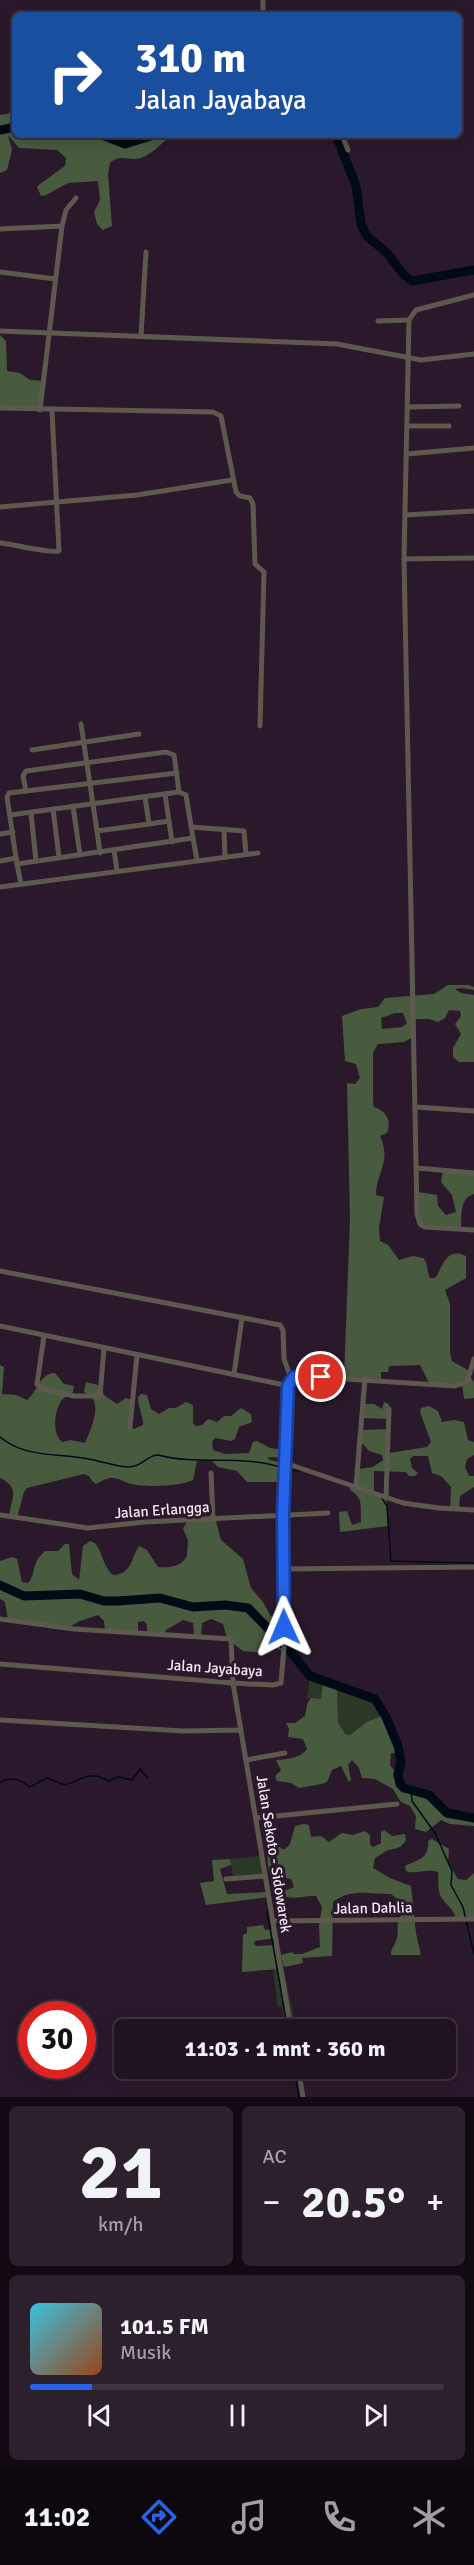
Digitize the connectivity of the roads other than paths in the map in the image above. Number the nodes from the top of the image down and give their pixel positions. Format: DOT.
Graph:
graph roads {
  1 [pos="343,138"];
  2 [pos="348,150"];
  3 [pos="76,198"];
  4 [pos="62,226"];
  5 [pos="0,229"];
  6 [pos="146,252"];
  7 [pos="0,272"];
  8 [pos="55,279"];
  9 [pos="474,295"];
  10 [pos="409,320"];
  11 [pos="378,321"];
  12 [pos="0,331"];
  13 [pos="48,333"];
  14 [pos="141,336"];
  15 [pos="474,354"];
  16 [pos="409,359"];
  17 [pos="459,406"];
  18 [pos="408,407"];
  19 [pos="0,408"];
  20 [pos="40,410"];
  21 [pos="52,411"];
  22 [pos="408,426"];
  23 [pos="449,426"];
  24 [pos="474,448"];
  25 [pos="407,454"];
  26 [pos="232,480"];
  27 [pos="57,502"];
  28 [pos="0,507"];
  29 [pos="474,511"];
  30 [pos="405,515"];
  31 [pos="0,543"];
  32 [pos="474,558"];
  33 [pos="404,559"];
  34 [pos="81,724"];
  35 [pos="260,726"];
  36 [pos="139,734"];
  37 [pos="84,742"];
  38 [pos="32,750"];
  39 [pos="87,763"];
  40 [pos="177,773"];
  41 [pos="90,783"];
  42 [pos="26,790"];
  43 [pos="179,792"];
  44 [pos="165,794"];
  45 [pos="145,797"];
  46 [pos="93,803"];
  47 [pos="73,806"];
  48 [pos="53,809"];
  49 [pos="31,813"];
  50 [pos="10,816"];
  51 [pos="169,821"];
  52 [pos="149,824"];
  53 [pos="191,827"];
  54 [pos="224,829"];
  55 [pos="97,831"];
  56 [pos="13,832"];
  57 [pos="0,834"];
  58 [pos="193,838"];
  59 [pos="172,842"];
  60 [pos="114,850"];
  61 [pos="100,852"];
  62 [pos="258,853"];
  63 [pos="246,854"];
  64 [pos="80,855"];
  65 [pos="59,857"];
  66 [pos="225,857"];
  67 [pos="0,861"];
  68 [pos="17,861"];
  69 [pos="36,861"];
  70 [pos="197,861"];
  71 [pos="117,871"];
  72 [pos="21,884"];
  73 [pos="0,887"];
  74 [pos="415,1107"];
  75 [pos="474,1111"];
  76 [pos="417,1168"];
  77 [pos="474,1173"];
  78 [pos="474,1230"];
  79 [pos="0,1271"];
  80 [pos="242,1318"];
  81 [pos="0,1326"];
  82 [pos="44,1336"];
  83 [pos="104,1348"];
  84 [pos="137,1355"];
  85 [pos="474,1359"];
  86 [pos="234,1374"];
  87 [pos="291,1378"];
  88 [pos="365,1378"];
  89 [pos="288,1386"];
  90 [pos="389,1409"];
  91 [pos="130,1427"];
  92 [pos="284,1467"];
  93 [pos="211,1473"];
  94 [pos="356,1486"];
  95 [pos="386,1497"];
  96 [pos="474,1510"];
  97 [pos="328,1514"];
  98 [pos="0,1515"];
  99 [pos="283,1515"];
  100 [pos="213,1519"];
  101 [pos="474,1567"];
  102 [pos="284,1569"];
  103 [pos="0,1618"];
  104 [pos="0,1664"];
  105 [pos="233,1683"];
  106 [pos="0,1720"];
  107 [pos="241,1730"];
  108 [pos="285,1753"];
  109 [pos="246,1760"];
  110 [pos="397,1804"];
  111 [pos="256,1818"];
  112 [pos="266,1876"];
  113 [pos="226,1879"];
  114 [pos="468,1919"];
  115 [pos="273,1921"];
  116 [pos="289,2019"];
  117 [pos="300,2079"];
  118 [pos="303,2097"];
  1 -- 2 [label="street"];
  3 -- 4 [label="street"];
  4 -- 5 [label="street"];
  4 -- 8 [label="street"];
  6 -- 14 [label="street"];
  7 -- 8 [label="street"];
  8 -- 13 [label="street"];
  9 -- 10 [label="street"];
  10 -- 11 [label="street"];
  10 -- 16 [label="street"];
  12 -- 13 [label="street"];
  13 -- 14 [label="street"];
  13 -- 20 [label="street"];
  14 -- 16 [label="street"];
  15 -- 16 [label="street"];
  16 -- 18 [label="street"];
  17 -- 18 [label="street"];
  18 -- 22 [label="street"];
  19 -- 20 [label="street"];
  20 -- 21 [label="street"];
  21 -- 26 [label="street"];
  21 -- 27 [label="street"];
  22 -- 23 [label="street"];
  22 -- 25 [label="street"];
  24 -- 25 [label="street"];
  25 -- 30 [label="street"];
  26 -- 27 [label="street"];
  26 -- 35 [label="street"];
  27 -- 28 [label="street"];
  27 -- 31 [label="street"];
  29 -- 30 [label="street"];
  30 -- 33 [label="street"];
  32 -- 33 [label="street"];
  33 -- 74 [label="street"];
  34 -- 37 [label="street"];
  36 -- 37 [label="street"];
  37 -- 38 [label="street"];
  37 -- 39 [label="street"];
  39 -- 40 [label="street"];
  39 -- 41 [label="street"];
  39 -- 42 [label="street"];
  40 -- 41 [label="street"];
  40 -- 43 [label="street"];
  41 -- 42 [label="street"];
  41 -- 46 [label="street"];
  42 -- 50 [label="street"];
  43 -- 44 [label="street"];
  43 -- 53 [label="street"];
  44 -- 45 [label="street"];
  44 -- 51 [label="street"];
  45 -- 46 [label="street"];
  45 -- 52 [label="street"];
  46 -- 47 [label="street"];
  46 -- 55 [label="street"];
  47 -- 48 [label="street"];
  47 -- 64 [label="street"];
  48 -- 49 [label="street"];
  48 -- 65 [label="street"];
  49 -- 50 [label="street"];
  49 -- 69 [label="street"];
  50 -- 56 [label="street"];
  51 -- 52 [label="street"];
  51 -- 59 [label="street"];
  52 -- 55 [label="street"];
  53 -- 54 [label="street"];
  53 -- 58 [label="street"];
  54 -- 63 [label="street"];
  54 -- 66 [label="street"];
  55 -- 61 [label="street"];
  56 -- 57 [label="street"];
  56 -- 68 [label="street"];
  58 -- 59 [label="street"];
  58 -- 70 [label="street"];
  59 -- 60 [label="street"];
  60 -- 61 [label="street"];
  60 -- 71 [label="street"];
  61 -- 64 [label="street"];
  62 -- 63 [label="street"];
  63 -- 66 [label="street"];
  64 -- 65 [label="street"];
  65 -- 69 [label="street"];
  66 -- 70 [label="street"];
  67 -- 68 [label="street"];
  68 -- 69 [label="street"];
  68 -- 72 [label="street"];
  70 -- 71 [label="street"];
  71 -- 72 [label="street"];
  72 -- 73 [label="street"];
  74 -- 75 [label="street"];
  74 -- 76 [label="street"];
  76 -- 77 [label="street"];
  76 -- 78 [label="street"];
  79 -- 80 [label="street"];
  80 -- 86 [label="street"];
  80 -- 87 [label="street"];
  81 -- 82 [label="street"];
  82 -- 83 [label="street"];
  82 -- 83 [label="street"];
  83 -- 84 [label="street"];
  84 -- 86 [label="street"];
  84 -- 91 [label="street"];
  85 -- 88 [label="street"];
  86 -- 89 [label="street"];
  87 -- 88 [label="street"];
  87 -- 89 [label="street, Jalan Jayabaya"];
  88 -- 94 [label="street"];
  89 -- 92 [label="street, Jalan Jayabaya"];
  90 -- 95 [label="street"];
  92 -- 94 [label="street"];
  92 -- 99 [label="street, Jalan Jayabaya"];
  93 -- 100 [label="street"];
  94 -- 95 [label="street"];
  95 -- 96 [label="street"];
  97 -- 99 [label="street, Jalan Erlangga"];
  98 -- 100 [label="street, Jalan Erlangga"];
  99 -- 100 [label="street, Jalan Erlangga"];
  99 -- 102 [label="street, Jalan Jayabaya"];
  101 -- 102 [label="street"];
  102 -- 105 [label="street, Jalan Jayabaya"];
  103 -- 105 [label="street, Jalan Sekoto - Sidowarek"];
  104 -- 105 [label="street, Jalan Jayabaya"];
  105 -- 107 [label="street, Jalan Sekoto - Sidowarek"];
  106 -- 107 [label="street"];
  107 -- 109 [label="street, Jalan Sekoto - Sidowarek"];
  108 -- 109 [label="street"];
  109 -- 111 [label="street, Jalan Sekoto - Sidowarek"];
  110 -- 111 [label="street"];
  111 -- 112 [label="street, Jalan Sekoto - Sidowarek"];
  112 -- 113 [label="street"];
  112 -- 115 [label="street, Jalan Sekoto - Sidowarek"];
  114 -- 115 [label="street, Jalan Dahlia"];
  115 -- 116 [label="street, Jalan Sekoto - Sidowarek"];
  117 -- 118 [label="street"];
}
